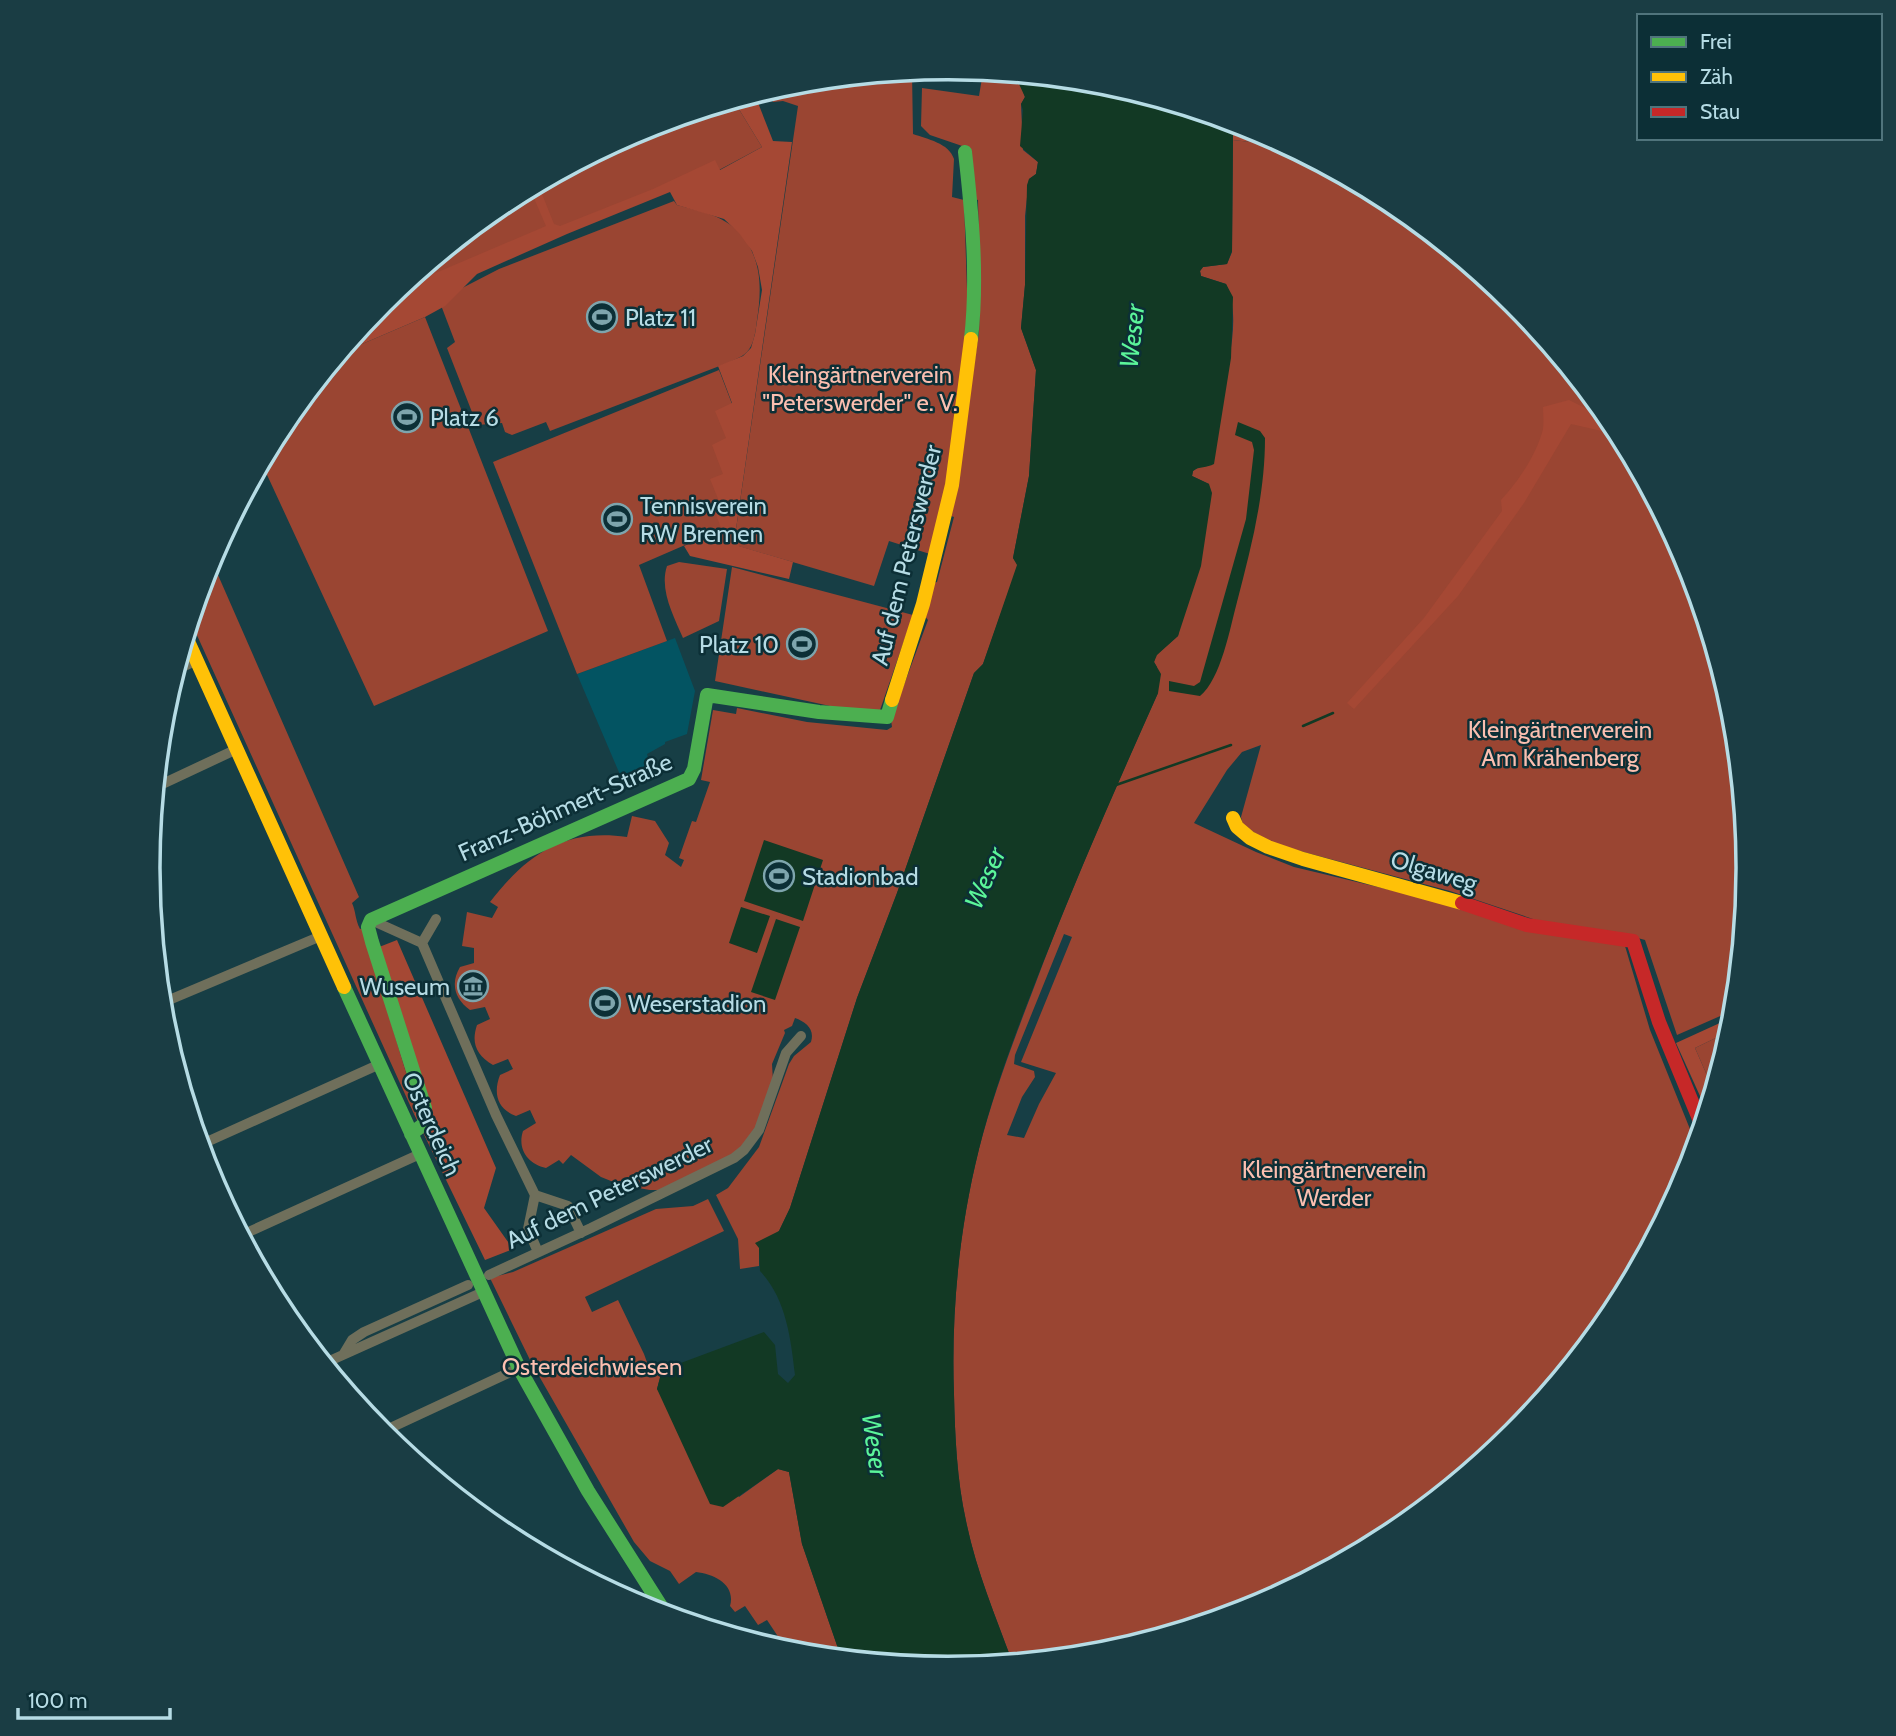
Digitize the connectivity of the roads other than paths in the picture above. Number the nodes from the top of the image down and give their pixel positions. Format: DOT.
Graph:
graph roads {
  1 [pos="965,152"];
  2 [pos="192,649"];
  3 [pos="197,660"];
  4 [pos="187,665"];
  5 [pos="887,717"];
  6 [pos="237,749"];
  7 [pos="165,783"];
  8 [pos="1233,818"];
  9 [pos="436,919"];
  10 [pos="371,920"];
  11 [pos="321,936"];
  12 [pos="422,943"];
  13 [pos="172,999"];
  14 [pos="801,1036"];
  15 [pos="380,1064"];
  16 [pos="1697,1113"];
  17 [pos="411,1134"];
  18 [pos="209,1140"];
  19 [pos="420,1154"];
  20 [pos="535,1195"];
  21 [pos="250,1231"];
  22 [pos="581,1233"];
  23 [pos="538,1252"];
  24 [pos="489,1275"];
  25 [pos="468,1284"];
  26 [pos="483,1292"];
  27 [pos="343,1355"];
  28 [pos="333,1359"];
  29 [pos="519,1368"];
  30 [pos="393,1427"];
  31 [pos="657,1600"];
  1 -- 5 [label="street, Auf dem Peterswerder"];
  2 -- 3 [label="street, Osterdeich"];
  3 -- 4 [label="street"];
  3 -- 6 [label="street, Osterdeich"];
  5 -- 10 [label="street, Franz-Böhmert-Straße"];
  6 -- 7 [label="street"];
  6 -- 11 [label="street, Osterdeich"];
  8 -- 16 [label="street, Olgaweg"];
  9 -- 12 [label="street"];
  10 -- 12 [label="street"];
  10 -- 17 [label="street"];
  11 -- 13 [label="street"];
  11 -- 15 [label="street, Osterdeich"];
  12 -- 20 [label="street"];
  14 -- 22 [label="street, Auf dem Peterswerder"];
  15 -- 17 [label="street, Osterdeich"];
  15 -- 18 [label="street"];
  17 -- 19 [label="street, Osterdeich"];
  19 -- 21 [label="street"];
  19 -- 26 [label="street, Osterdeich"];
  20 -- 22 [label="street"];
  20 -- 23 [label="street"];
  22 -- 23 [label="street, Auf dem Peterswerder"];
  23 -- 24 [label="street, Auf dem Peterswerder"];
  25 -- 27 [label="street"];
  26 -- 27 [label="street"];
  26 -- 29 [label="street, Osterdeich"];
  27 -- 28 [label="street"];
  29 -- 30 [label="street"];
  29 -- 31 [label="street, Osterdeich"];
}
